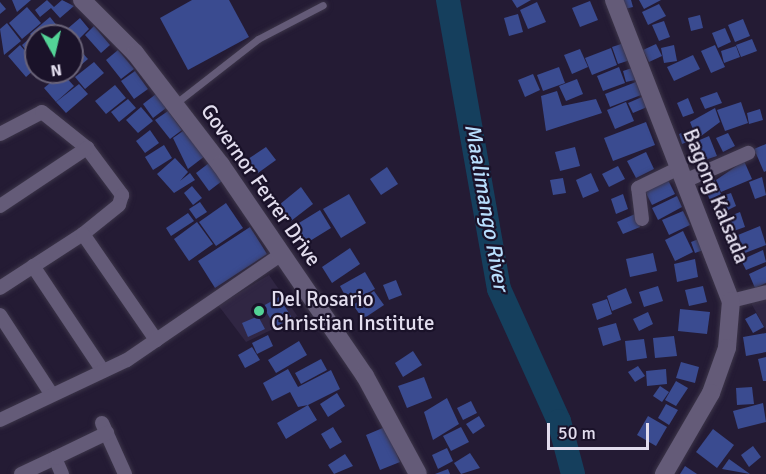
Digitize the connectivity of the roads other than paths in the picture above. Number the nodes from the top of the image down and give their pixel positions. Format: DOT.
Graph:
graph roads {
  1 [pos="82,0"];
  2 [pos="614,0"];
  3 [pos="323,5"];
  4 [pos="176,103"];
  5 [pos="0,134"];
  6 [pos="87,148"];
  7 [pos="748,153"];
  8 [pos="684,173"];
  9 [pos="0,206"];
  10 [pos="642,219"];
  11 [pos="83,234"];
  12 [pos="282,254"];
  13 [pos="33,266"];
  14 [pos="0,288"];
  15 [pos="766,292"];
  16 [pos="731,301"];
  17 [pos="0,315"];
  18 [pos="156,340"];
  19 [pos="103,371"];
  20 [pos="52,395"];
  21 [pos="0,420"];
  22 [pos="55,458"];
  23 [pos="21,474"];
  24 [pos="62,474"];
  25 [pos="125,474"];
  26 [pos="418,474"];
  27 [pos="664,474"];
  1 -- 4 [label="main road, Governor Ferrer Drive"];
  2 -- 8 [label="main road, Bagong Kalsada"];
  3 -- 4 [label="lane"];
  4 -- 12 [label="main road, Governor Ferrer Drive"];
  5 -- 6 [label="street"];
  6 -- 9 [label="street"];
  6 -- 11 [label="street"];
  7 -- 8 [label="street"];
  8 -- 10 [label="street"];
  8 -- 16 [label="main road, Bagong Kalsada"];
  11 -- 13 [label="street"];
  11 -- 18 [label="street"];
  12 -- 18 [label="street"];
  12 -- 26 [label="main road, Governor Ferrer Drive"];
  13 -- 14 [label="street"];
  13 -- 19 [label="street"];
  15 -- 16 [label="street"];
  16 -- 27 [label="main road, Bagong Kalsada"];
  17 -- 20 [label="street"];
  18 -- 19 [label="street"];
  19 -- 20 [label="street"];
  20 -- 21 [label="street"];
  22 -- 23 [label="street"];
  22 -- 24 [label="street"];
  22 -- 25 [label="street"];
}
